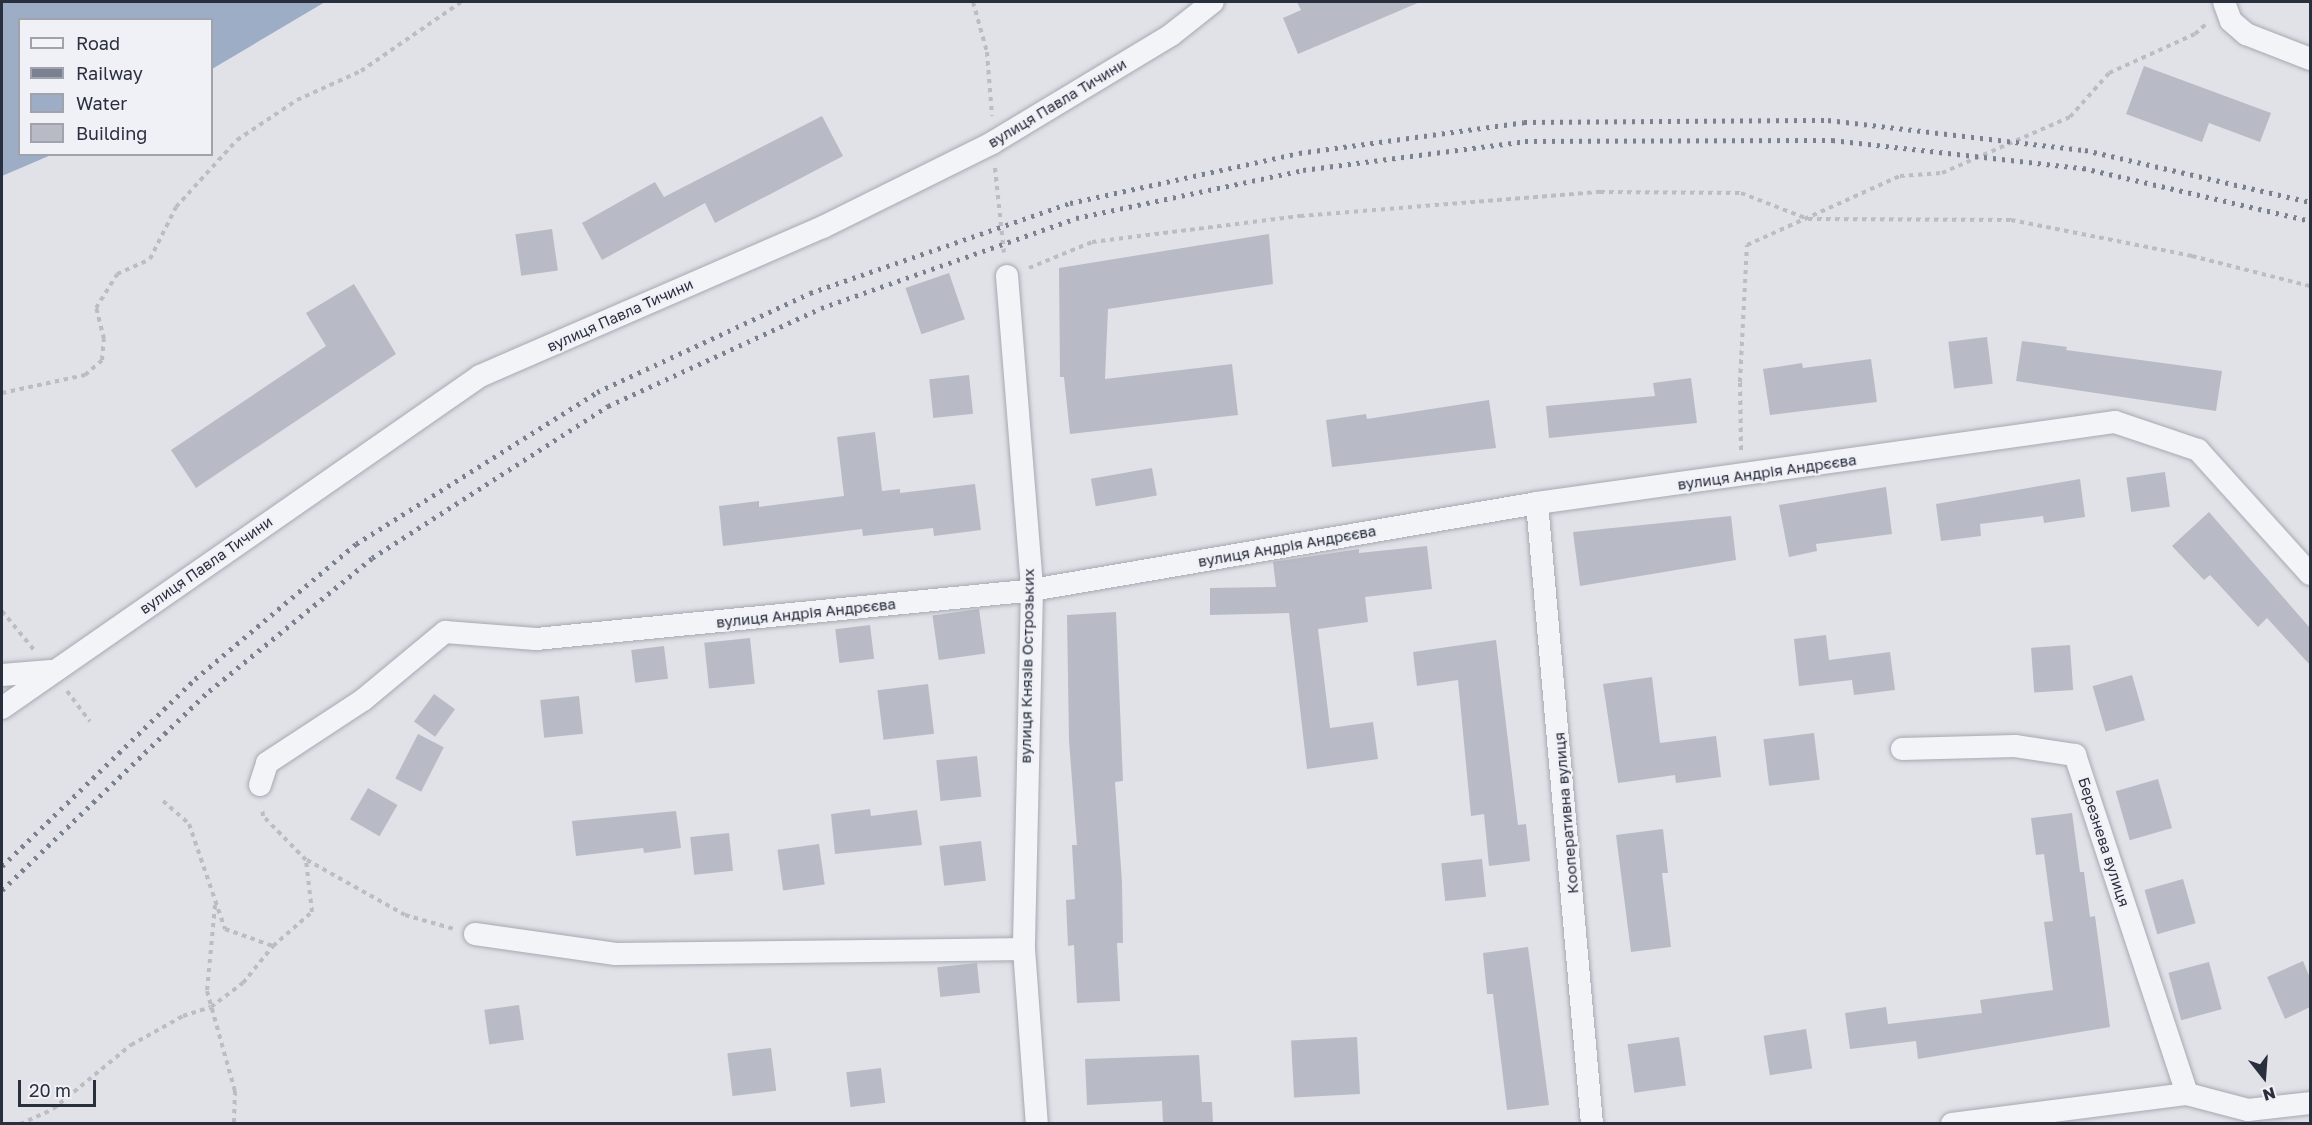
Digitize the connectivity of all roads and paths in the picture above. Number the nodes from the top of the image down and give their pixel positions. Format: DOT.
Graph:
graph roads {
  1 [pos="460,2"];
  2 [pos="973,2"];
  3 [pos="1213,2"];
  4 [pos="2224,4"];
  5 [pos="2310,58"];
  6 [pos="992,143"];
  7 [pos="1808,219"];
  8 [pos="1007,276"];
  9 [pos="2310,286"];
  10 [pos="2,393"];
  11 [pos="1742,475"];
  12 [pos="1537,503"];
  13 [pos="2310,574"];
  14 [pos="1032,590"];
  15 [pos="2,612"];
  16 [pos="52,670"];
  17 [pos="2,675"];
  18 [pos="2,708"];
  19 [pos="90,721"];
  20 [pos="1902,749"];
  21 [pos="260,785"];
  22 [pos="164,801"];
  23 [pos="306,860"];
  24 [pos="215,904"];
  25 [pos="475,934"];
  26 [pos="273,946"];
  27 [pos="1024,949"];
  28 [pos="211,1007"];
  29 [pos="2187,1094"];
  30 [pos="2310,1103"];
  31 [pos="2248,1117"];
  32 [pos="20,1124"];
  33 [pos="234,1124"];
  34 [pos="1037,1124"];
  35 [pos="1592,1124"];
  36 [pos="1952,1124"];
  1 -- 10 [label="path"];
  2 -- 6 [label="path"];
  3 -- 6 [label="street, вулиця Павла Тичини"];
  4 -- 5 [label="street"];
  4 -- 7 [label="path"];
  6 -- 8 [label="path"];
  6 -- 16 [label="street, вулиця Павла Тичини"];
  7 -- 8 [label="path"];
  7 -- 9 [label="path"];
  7 -- 11 [label="path"];
  8 -- 14 [label="street, вулиця Князів Острозьких"];
  11 -- 12 [label="street, вулиця Андрія Андрєєва"];
  11 -- 13 [label="street, вулиця Андрія Андрєєва"];
  12 -- 14 [label="street, вулиця Андрія Андрєєва"];
  12 -- 35 [label="street, Кооперативна вулиця"];
  14 -- 21 [label="street, вулиця Андрія Андрєєва"];
  14 -- 27 [label="street, вулиця Князів Острозьких"];
  15 -- 16 [label="path"];
  16 -- 17 [label="street"];
  16 -- 18 [label="street, вулиця Павла Тичини"];
  16 -- 19 [label="path"];
  20 -- 29 [label="street, Березнева вулиця"];
  21 -- 23 [label="path"];
  22 -- 24 [label="path"];
  23 -- 25 [label="path"];
  23 -- 26 [label="path"];
  24 -- 26 [label="path"];
  24 -- 28 [label="path"];
  25 -- 27 [label="street"];
  26 -- 28 [label="path"];
  27 -- 34 [label="street, вулиця Князів Острозьких"];
  28 -- 32 [label="path"];
  28 -- 33 [label="path"];
  29 -- 31 [label="street"];
  29 -- 36 [label="street"];
  30 -- 31 [label="street"];
}
